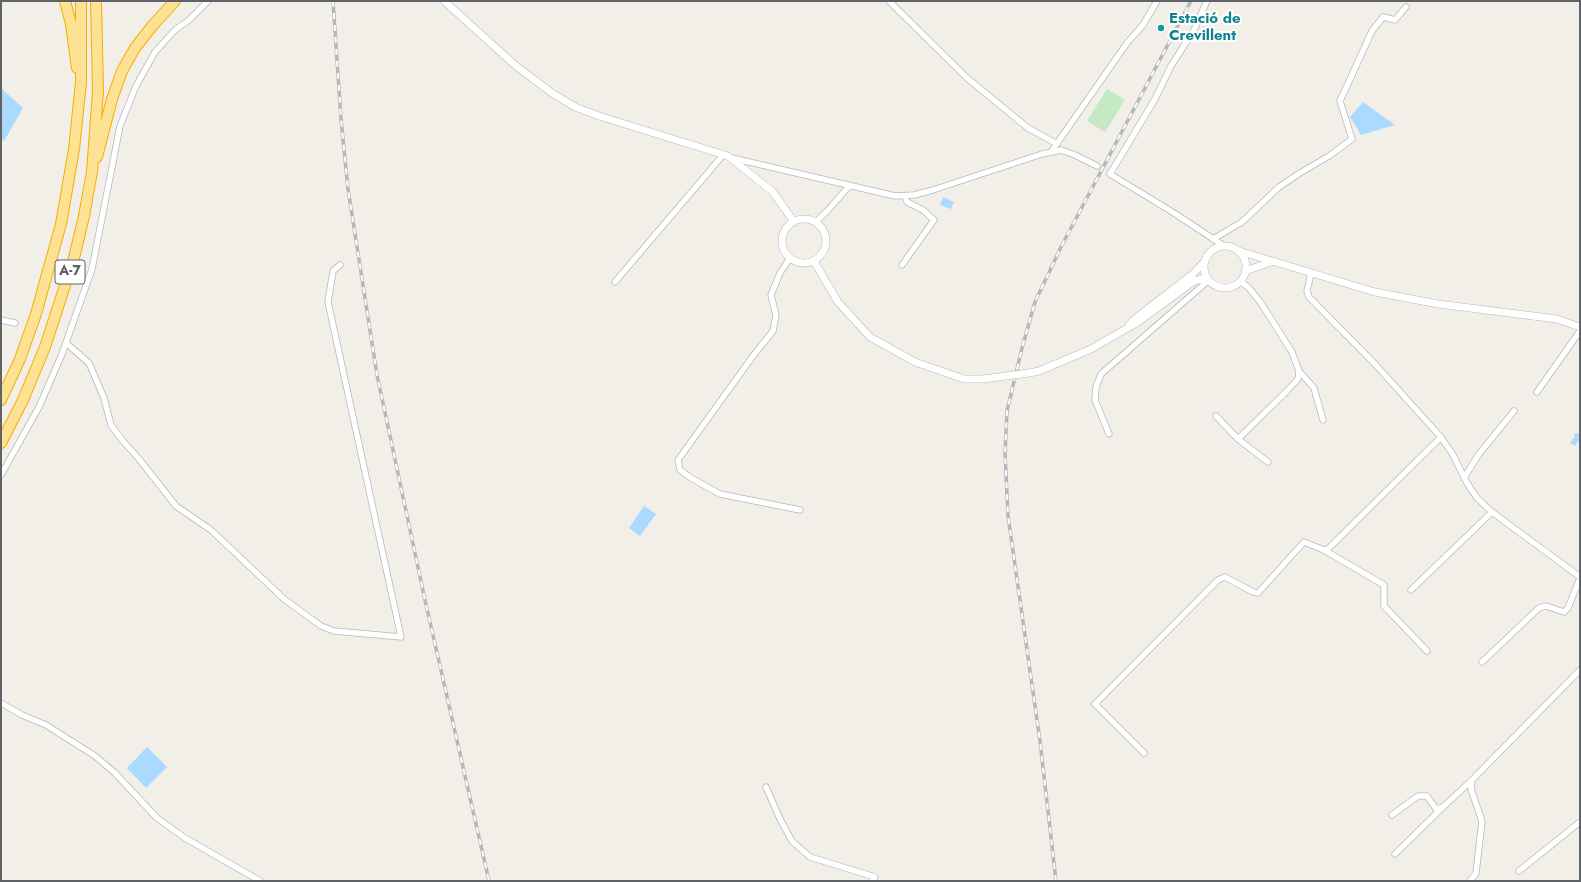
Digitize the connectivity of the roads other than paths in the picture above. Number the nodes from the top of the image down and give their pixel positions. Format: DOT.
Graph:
graph roads {
  1 [pos="65,1"];
  2 [pos="81,1"];
  3 [pos="96,1"];
  4 [pos="176,1"];
  5 [pos="208,1"];
  6 [pos="444,1"];
  7 [pos="889,1"];
  8 [pos="1157,1"];
  9 [pos="1207,1"];
  10 [pos="1406,7"];
  11 [pos="81,82"];
  12 [pos="1057,144"];
  13 [pos="1051,152"];
  14 [pos="726,156"];
  15 [pos="1097,166"];
  16 [pos="92,172"];
  17 [pos="849,186"];
  18 [pos="905,196"];
  19 [pos="794,222"];
  20 [pos="816,222"];
  21 [pos="1213,239"];
  22 [pos="1224,246"];
  23 [pos="1239,252"];
  24 [pos="790,258"];
  25 [pos="1205,260"];
  26 [pos="814,261"];
  27 [pos="1274,261"];
  28 [pos="902,264"];
  29 [pos="340,265"];
  30 [pos="1245,271"];
  31 [pos="1311,273"];
  32 [pos="1208,279"];
  33 [pos="1240,281"];
  34 [pos="615,282"];
  35 [pos="1,320"];
  36 [pos="15,323"];
  37 [pos="1580,327"];
  38 [pos="1126,328"];
  39 [pos="1580,330"];
  40 [pos="66,343"];
  41 [pos="1299,371"];
  42 [pos="1537,392"];
  43 [pos="1,400"];
  44 [pos="1514,411"];
  45 [pos="1216,416"];
  46 [pos="1323,420"];
  47 [pos="1109,434"];
  48 [pos="1441,438"];
  49 [pos="1238,439"];
  50 [pos="1,443"];
  51 [pos="1268,462"];
  52 [pos="1,475"];
  53 [pos="1464,478"];
  54 [pos="800,510"];
  55 [pos="1492,512"];
  56 [pos="1324,550"];
  57 [pos="1580,578"];
  58 [pos="1411,590"];
  59 [pos="1427,651"];
  60 [pos="1482,662"];
  61 [pos="1580,670"];
  62 [pos="1,703"];
  63 [pos="1144,753"];
  64 [pos="1472,780"];
  65 [pos="766,787"];
  66 [pos="1443,807"];
  67 [pos="1392,815"];
  68 [pos="1580,822"];
  69 [pos="1396,854"];
  70 [pos="1519,871"];
  71 [pos="260,881"];
  72 [pos="872,881"];
  73 [pos="1470,881"];
  1 -- 11 [label="highway"];
  2 -- 11 [label="highway, A-7"];
  3 -- 16 [label="highway, A-7"];
  4 -- 16 [label="highway"];
  5 -- 40 [label="street"];
  6 -- 14 [label="street"];
  7 -- 12 [label="street"];
  8 -- 12 [label="street"];
  9 -- 21 [label="street"];
  10 -- 21 [label="street"];
  11 -- 43 [label="highway, A-7"];
  12 -- 13 [label="street"];
  13 -- 15 [label="street"];
  13 -- 18 [label="street"];
  14 -- 17 [label="street"];
  14 -- 19 [label="street"];
  14 -- 34 [label="street"];
  16 -- 50 [label="highway, A-7"];
  17 -- 18 [label="street"];
  17 -- 20 [label="street"];
  18 -- 28 [label="street"];
  19 -- 20 [label="street"];
  19 -- 24 [label="street"];
  20 -- 26 [label="street"];
  21 -- 22 [label="street"];
  22 -- 23 [label="street"];
  22 -- 25 [label="street"];
  23 -- 27 [label="street"];
  23 -- 30 [label="street"];
  24 -- 26 [label="street"];
  24 -- 54 [label="street"];
  25 -- 32 [label="street"];
  25 -- 38 [label="street"];
  26 -- 38 [label="street, bridge"];
  27 -- 30 [label="street"];
  27 -- 31 [label="street"];
  29 -- 40 [label="street"];
  30 -- 33 [label="street"];
  31 -- 37 [label="street"];
  31 -- 48 [label="street"];
  32 -- 33 [label="street"];
  32 -- 38 [label="street"];
  32 -- 47 [label="street"];
  33 -- 41 [label="street"];
  35 -- 36 [label="street"];
  39 -- 42 [label="street"];
  40 -- 52 [label="street"];
  41 -- 46 [label="street"];
  41 -- 49 [label="street"];
  44 -- 53 [label="street"];
  45 -- 49 [label="street"];
  48 -- 53 [label="street"];
  48 -- 56 [label="street"];
  49 -- 51 [label="street"];
  53 -- 55 [label="street"];
  55 -- 57 [label="street"];
  55 -- 58 [label="street"];
  56 -- 59 [label="street"];
  56 -- 63 [label="street"];
  57 -- 60 [label="street"];
  61 -- 64 [label="street"];
  62 -- 71 [label="street"];
  64 -- 66 [label="street"];
  64 -- 73 [label="street"];
  65 -- 72 [label="street"];
  66 -- 67 [label="street"];
  66 -- 69 [label="street"];
  68 -- 70 [label="street"];
}
